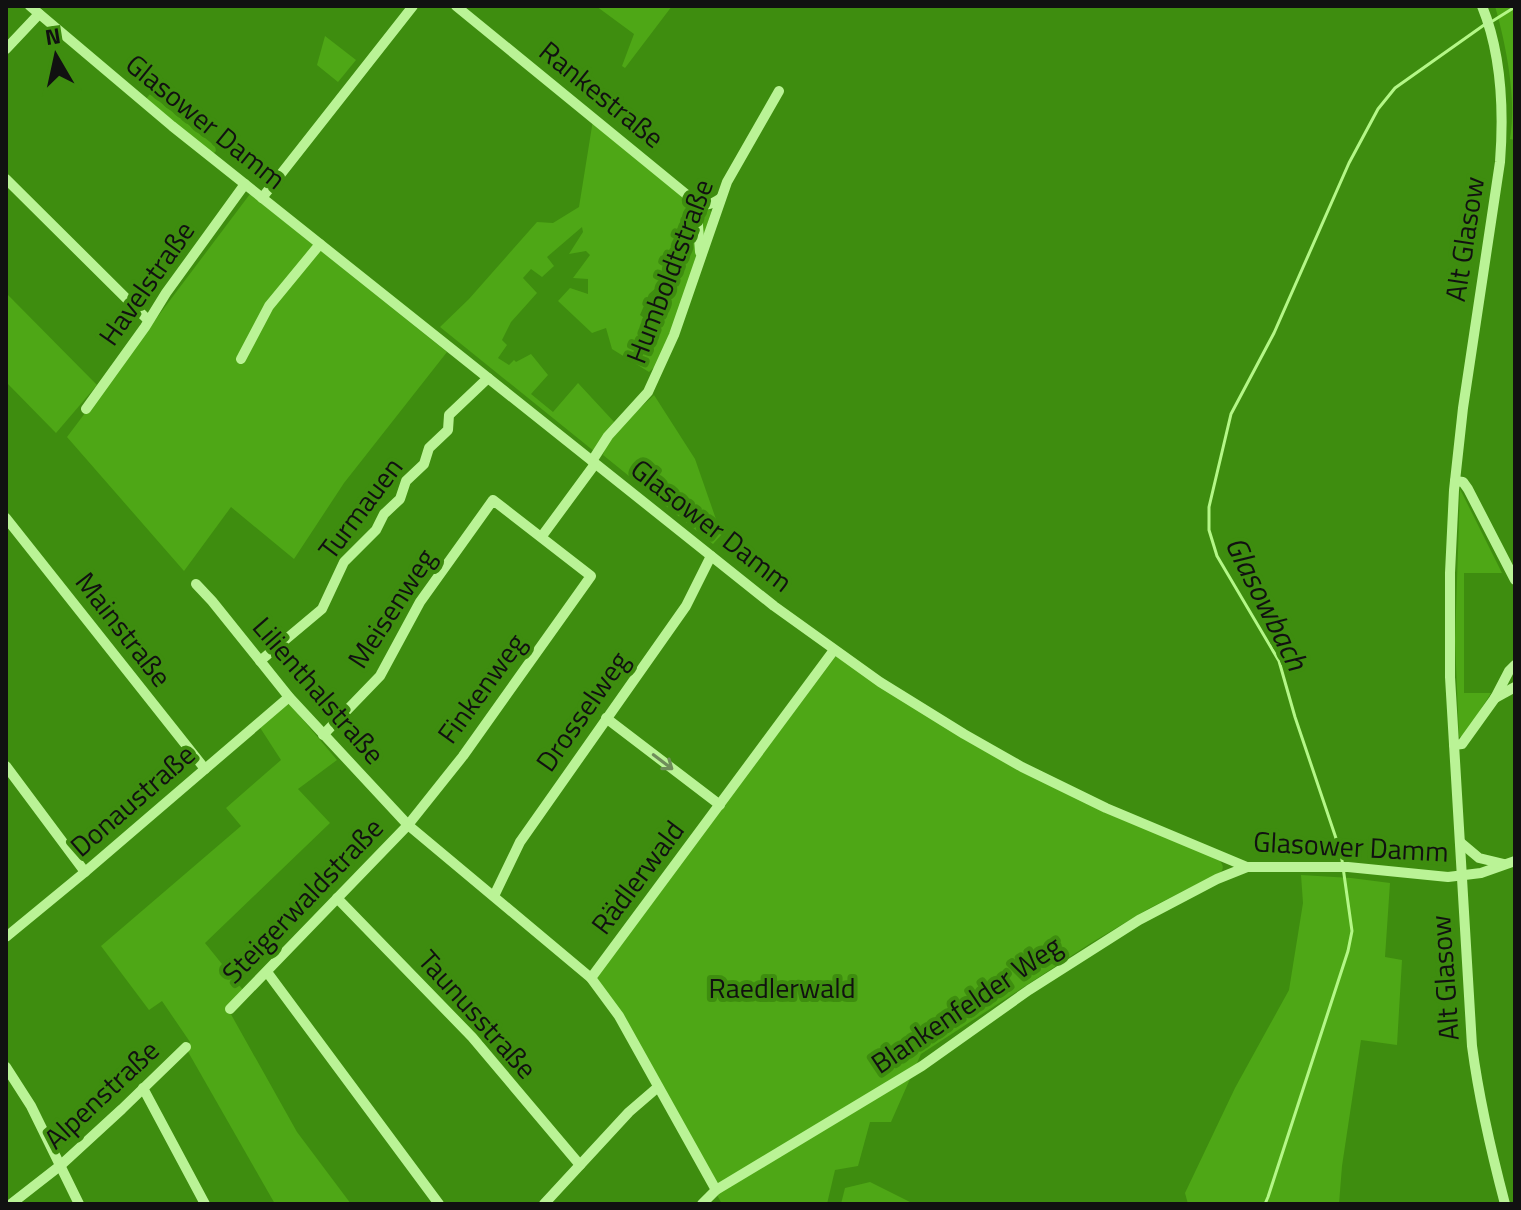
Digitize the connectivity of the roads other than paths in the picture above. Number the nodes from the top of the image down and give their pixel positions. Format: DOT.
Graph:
graph roads {
  1 [pos="413,6"];
  2 [pos="456,6"];
  3 [pos="1483,9"];
  4 [pos="35,10"];
  5 [pos="6,49"];
  6 [pos="779,91"];
  7 [pos="6,179"];
  8 [pos="245,184"];
  9 [pos="262,198"];
  10 [pos="721,198"];
  11 [pos="692,199"];
  12 [pos="320,244"];
  13 [pos="700,261"];
  14 [pos="148,320"];
  15 [pos="241,359"];
  16 [pos="488,378"];
  17 [pos="86,409"];
  18 [pos="594,462"];
  19 [pos="1455,481"];
  20 [pos="6,518"];
  21 [pos="542,536"];
  22 [pos="711,556"];
  23 [pos="1515,580"];
  24 [pos="196,584"];
  25 [pos="834,650"];
  26 [pos="260,661"];
  27 [pos="1515,665"];
  28 [pos="1515,687"];
  29 [pos="289,697"];
  30 [pos="1495,698"];
  31 [pos="606,718"];
  32 [pos="323,735"];
  33 [pos="1454,745"];
  34 [pos="6,766"];
  35 [pos="205,769"];
  36 [pos="720,805"];
  37 [pos="408,825"];
  38 [pos="1460,842"];
  39 [pos="1510,863"];
  40 [pos="1247,867"];
  41 [pos="85,872"];
  42 [pos="1462,876"];
  43 [pos="494,896"];
  44 [pos="337,898"];
  45 [pos="6,937"];
  46 [pos="267,972"];
  47 [pos="591,978"];
  48 [pos="230,1009"];
  49 [pos="186,1047"];
  50 [pos="6,1067"];
  51 [pos="658,1087"];
  52 [pos="143,1088"];
  53 [pos="61,1165"];
  54 [pos="580,1165"];
  55 [pos="716,1190"];
  56 [pos="11,1204"];
  57 [pos="79,1204"];
  58 [pos="205,1204"];
  59 [pos="439,1204"];
  60 [pos="544,1204"];
  61 [pos="702,1204"];
  62 [pos="1505,1204"];
  1 -- 9 [label="street"];
  2 -- 11 [label="street, Rankestraße"];
  3 -- 19 [label="street, Alt Glasow"];
  4 -- 5 [label="street"];
  4 -- 8 [label="street, Glasower Damm"];
  6 -- 10 [label="street, Humboldtstraße"];
  7 -- 14 [label="street"];
  8 -- 9 [label="street, Glasower Damm"];
  8 -- 14 [label="street, Havelstraße"];
  9 -- 12 [label="street, Glasower Damm"];
  10 -- 11 [label="street"];
  10 -- 13 [label="street, Humboldtstraße"];
  11 -- 13 [label="street"];
  12 -- 15 [label="street"];
  12 -- 16 [label="street, Glasower Damm"];
  13 -- 18 [label="street, Humboldtstraße"];
  14 -- 17 [label="street, Havelstraße"];
  16 -- 18 [label="street, Glasower Damm"];
  16 -- 26 [label="street, Turmauen"];
  18 -- 21 [label="street, Humboldtstraße"];
  18 -- 22 [label="street, Glasower Damm"];
  19 -- 23 [label="street"];
  19 -- 33 [label="street, Alt Glasow"];
  20 -- 35 [label="street, Mainstraße"];
  21 -- 32 [label="street, Meisenweg"];
  21 -- 37 [label="street, Finkenweg"];
  22 -- 25 [label="street, Glasower Damm"];
  22 -- 31 [label="street, Drosselweg"];
  24 -- 26 [label="street, Lilienthalstraße"];
  25 -- 36 [label="street, Rädlerwald"];
  25 -- 40 [label="street, Glasower Damm"];
  26 -- 29 [label="street, Lilienthalstraße"];
  27 -- 30 [label="street"];
  28 -- 30 [label="street"];
  29 -- 32 [label="street, Lilienthalstraße"];
  29 -- 35 [label="street, Donaustraße"];
  30 -- 33 [label="street"];
  31 -- 36 [label="street, Rädlerwald, one-way"];
  31 -- 43 [label="street, Drosselweg"];
  32 -- 37 [label="street, Lilienthalstraße"];
  33 -- 38 [label="street, Alt Glasow"];
  34 -- 41 [label="street"];
  35 -- 41 [label="street, Donaustraße"];
  36 -- 47 [label="street, Rädlerwald"];
  37 -- 43 [label="street, Lilienthalstraße"];
  37 -- 44 [label="street, Steigerwaldstraße"];
  38 -- 39 [label="street"];
  38 -- 42 [label="street, Alt Glasow"];
  39 -- 42 [label="street, Glasower Damm"];
  40 -- 42 [label="street, Glasower Damm"];
  40 -- 55 [label="street, Blankenfelder Weg"];
  41 -- 45 [label="street, Donaustraße"];
  42 -- 62 [label="street, Alt Glasow"];
  43 -- 47 [label="street, Lilienthalstraße"];
  44 -- 46 [label="street, Steigerwaldstraße"];
  44 -- 54 [label="street, Taunusstraße"];
  46 -- 48 [label="street, Steigerwaldstraße"];
  46 -- 59 [label="street"];
  47 -- 51 [label="street, Lilienthalstraße"];
  49 -- 52 [label="street, Alpenstraße"];
  50 -- 53 [label="street"];
  51 -- 54 [label="street"];
  51 -- 55 [label="street, Lilienthalstraße"];
  52 -- 53 [label="street, Alpenstraße"];
  52 -- 58 [label="street"];
  53 -- 56 [label="street, Alpenstraße"];
  53 -- 57 [label="street"];
  54 -- 60 [label="street"];
  55 -- 61 [label="street, Blankenfelder Weg"];
}
